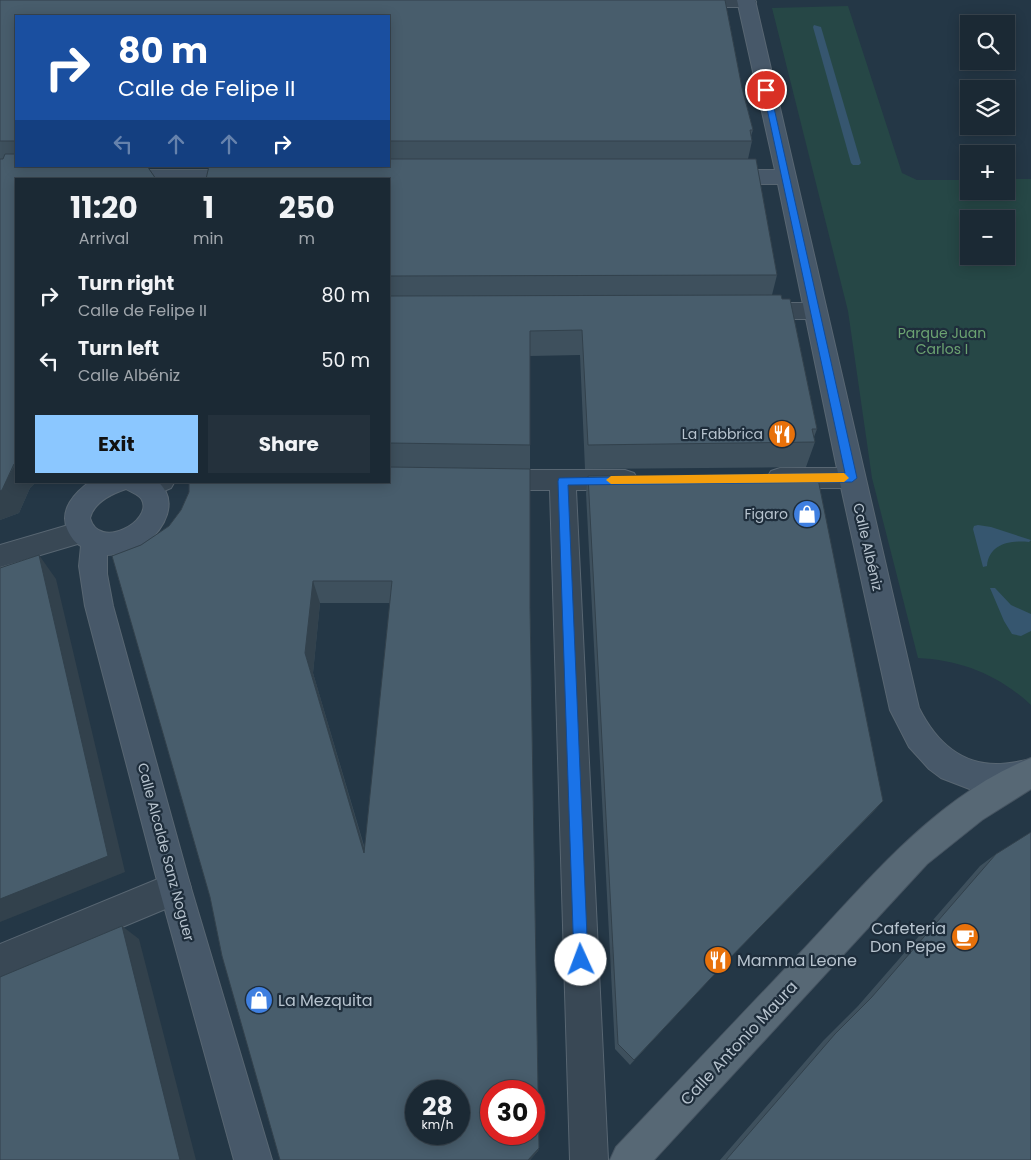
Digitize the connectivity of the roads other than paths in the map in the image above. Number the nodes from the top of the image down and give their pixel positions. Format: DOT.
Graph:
graph roads {
  1 [pos="746,1"];
  2 [pos="677,2"];
  3 [pos="202,174"];
  4 [pos="98,177"];
  5 [pos="260,177"];
  6 [pos="698,177"];
  7 [pos="787,177"];
  8 [pos="736,311"];
  9 [pos="815,311"];
  10 [pos="852,478"];
  11 [pos="752,479"];
  12 [pos="466,480"];
  13 [pos="652,480"];
  14 [pos="563,481"];
  15 [pos="113,483"];
  16 [pos="148,483"];
  17 [pos="89,537"];
  18 [pos="0,556"];
  19 [pos="1030,776"];
  20 [pos="175,888"];
  21 [pos="0,961"];
  22 [pos="253,1160"];
  23 [pos="589,1160"];
  24 [pos="629,1160"];
  1 -- 2 [label="street"];
  1 -- 7 [label="street, Calle Albéniz"];
  3 -- 4 [label="street"];
  3 -- 5 [label="street"];
  6 -- 7 [label="street"];
  7 -- 9 [label="street, Calle Albéniz"];
  8 -- 9 [label="street"];
  9 -- 10 [label="street, Calle Albéniz"];
  10 -- 11 [label="street"];
  10 -- 19 [label="street, Calle Albéniz"];
  12 -- 14 [label="street"];
  13 -- 14 [label="street"];
  14 -- 23 [label="street"];
  15 -- 17 [label="street, Calle Alcalde Sanz Noguer"];
  16 -- 17 [label="street"];
  17 -- 18 [label="street"];
  17 -- 20 [label="street, Calle Alcalde Sanz Noguer"];
  19 -- 24 [label="main road, Calle Antonio Maura"];
  20 -- 21 [label="street"];
  20 -- 22 [label="street, Calle Alcalde Sanz Noguer"];
}
